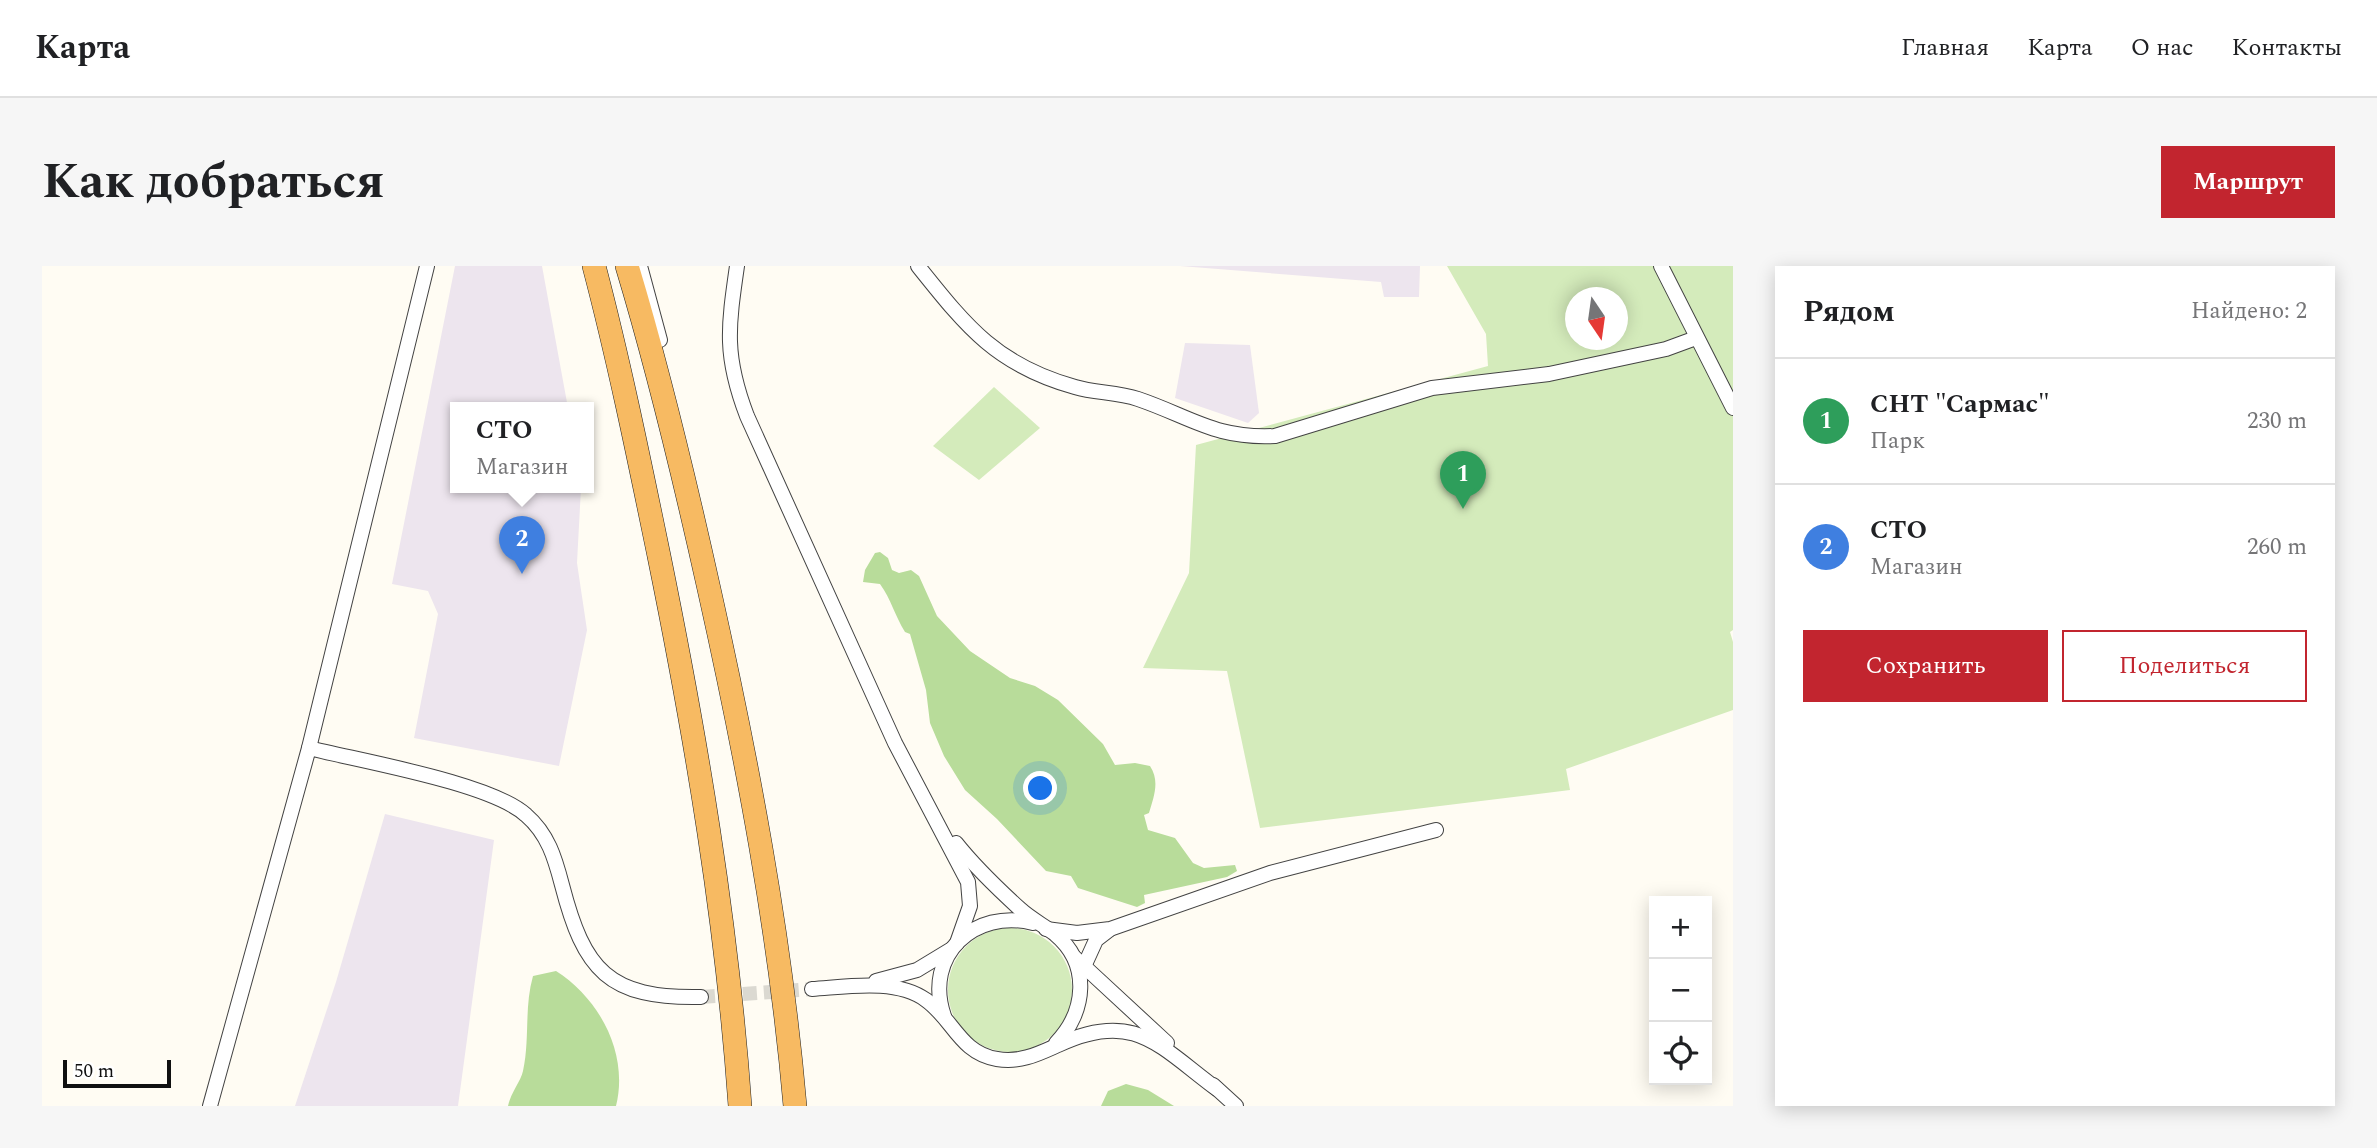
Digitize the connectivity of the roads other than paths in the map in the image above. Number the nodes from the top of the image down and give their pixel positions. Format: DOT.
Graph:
graph roads {
  1 [pos="427,266"];
  2 [pos="583,266"];
  3 [pos="594,266"];
  4 [pos="627,266"];
  5 [pos="640,266"];
  6 [pos="737,266"];
  7 [pos="918,266"];
  8 [pos="1661,266"];
  9 [pos="1696,338"];
  10 [pos="1733,408"];
  11 [pos="689,499"];
  12 [pos="649,507"];
  13 [pos="309,748"];
  14 [pos="935,817"];
  15 [pos="1436,830"];
  16 [pos="1042,927"];
  17 [pos="1110,929"];
  18 [pos="955,945"];
  19 [pos="1078,961"];
  20 [pos="850,987"];
  21 [pos="812,989"];
  22 [pos="701,997"];
  23 [pos="952,1030"];
  24 [pos="1043,1052"];
  25 [pos="1217,1089"];
  26 [pos="211,1106"];
  27 [pos="740,1106"];
  28 [pos="795,1106"];
  29 [pos="1236,1106"];
  1 -- 13 [label="street"];
  2 -- 12 [label="street"];
  3 -- 12 [label="highway"];
  4 -- 11 [label="highway"];
  5 -- 11 [label="street"];
  6 -- 14 [label="street"];
  7 -- 9 [label="street"];
  8 -- 9 [label="street"];
  9 -- 10 [label="street"];
  11 -- 28 [label="highway"];
  12 -- 27 [label="highway"];
  13 -- 22 [label="street"];
  13 -- 26 [label="street"];
  14 -- 16 [label="street"];
  14 -- 18 [label="street"];
  15 -- 17 [label="street"];
  16 -- 17 [label="street"];
  16 -- 18 [label="street"];
  16 -- 19 [label="street"];
  17 -- 19 [label="street"];
  18 -- 20 [label="street"];
  18 -- 23 [label="street"];
  19 -- 24 [label="street"];
  19 -- 25 [label="street"];
  20 -- 21 [label="street"];
  20 -- 23 [label="street"];
  23 -- 24 [label="street"];
  24 -- 25 [label="street"];
  25 -- 29 [label="street"];
}
